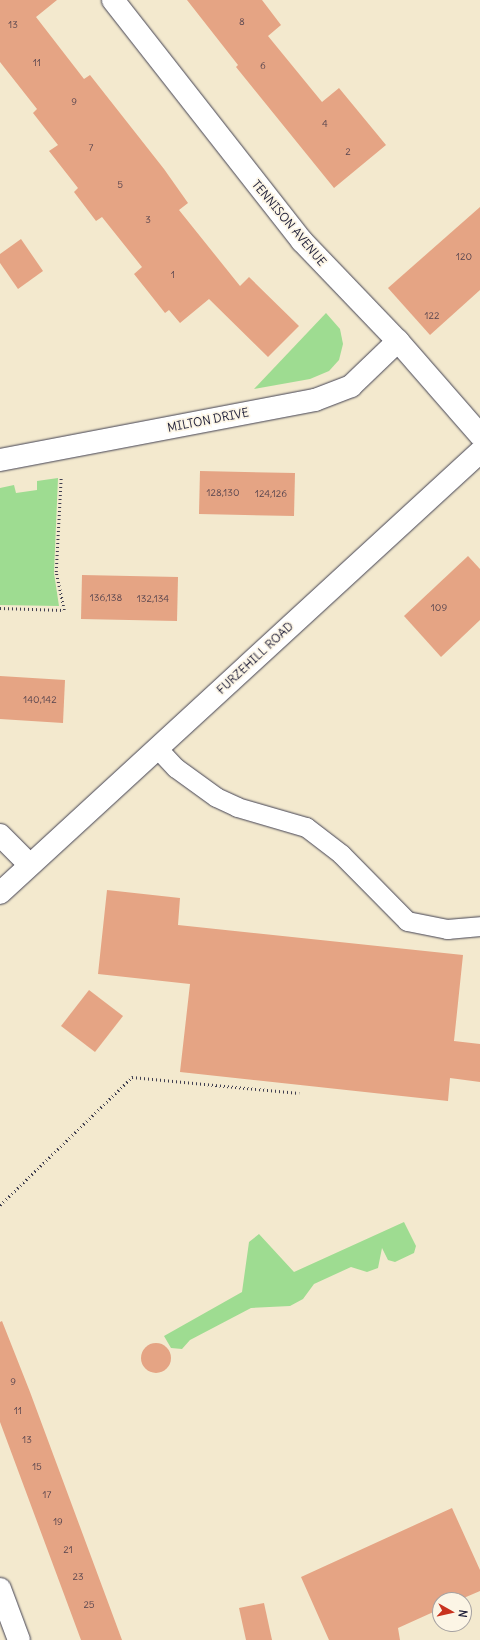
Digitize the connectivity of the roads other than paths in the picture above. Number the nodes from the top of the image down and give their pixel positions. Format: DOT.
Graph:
graph roads {
  1 [pos="113,0"];
  2 [pos="398,341"];
  3 [pos="480,434"];
  4 [pos="480,452"];
  5 [pos="0,460"];
  6 [pos="158,749"];
  7 [pos="0,835"];
  8 [pos="30,865"];
  9 [pos="0,893"];
  10 [pos="480,926"];
  11 [pos="0,1589"];
  12 [pos="19,1640"];
  1 -- 2 [label="street, TENNISON AVENUE"];
  2 -- 3 [label="street, TENNISON AVENUE"];
  2 -- 5 [label="street, MILTON DRIVE"];
  4 -- 6 [label="street, FURZEHILL ROAD"];
  6 -- 8 [label="street, FURZEHILL ROAD"];
  6 -- 10 [label="lane"];
  7 -- 8 [label="street"];
  8 -- 9 [label="street, FURZEHILL ROAD"];
  11 -- 12 [label="street"];
}
